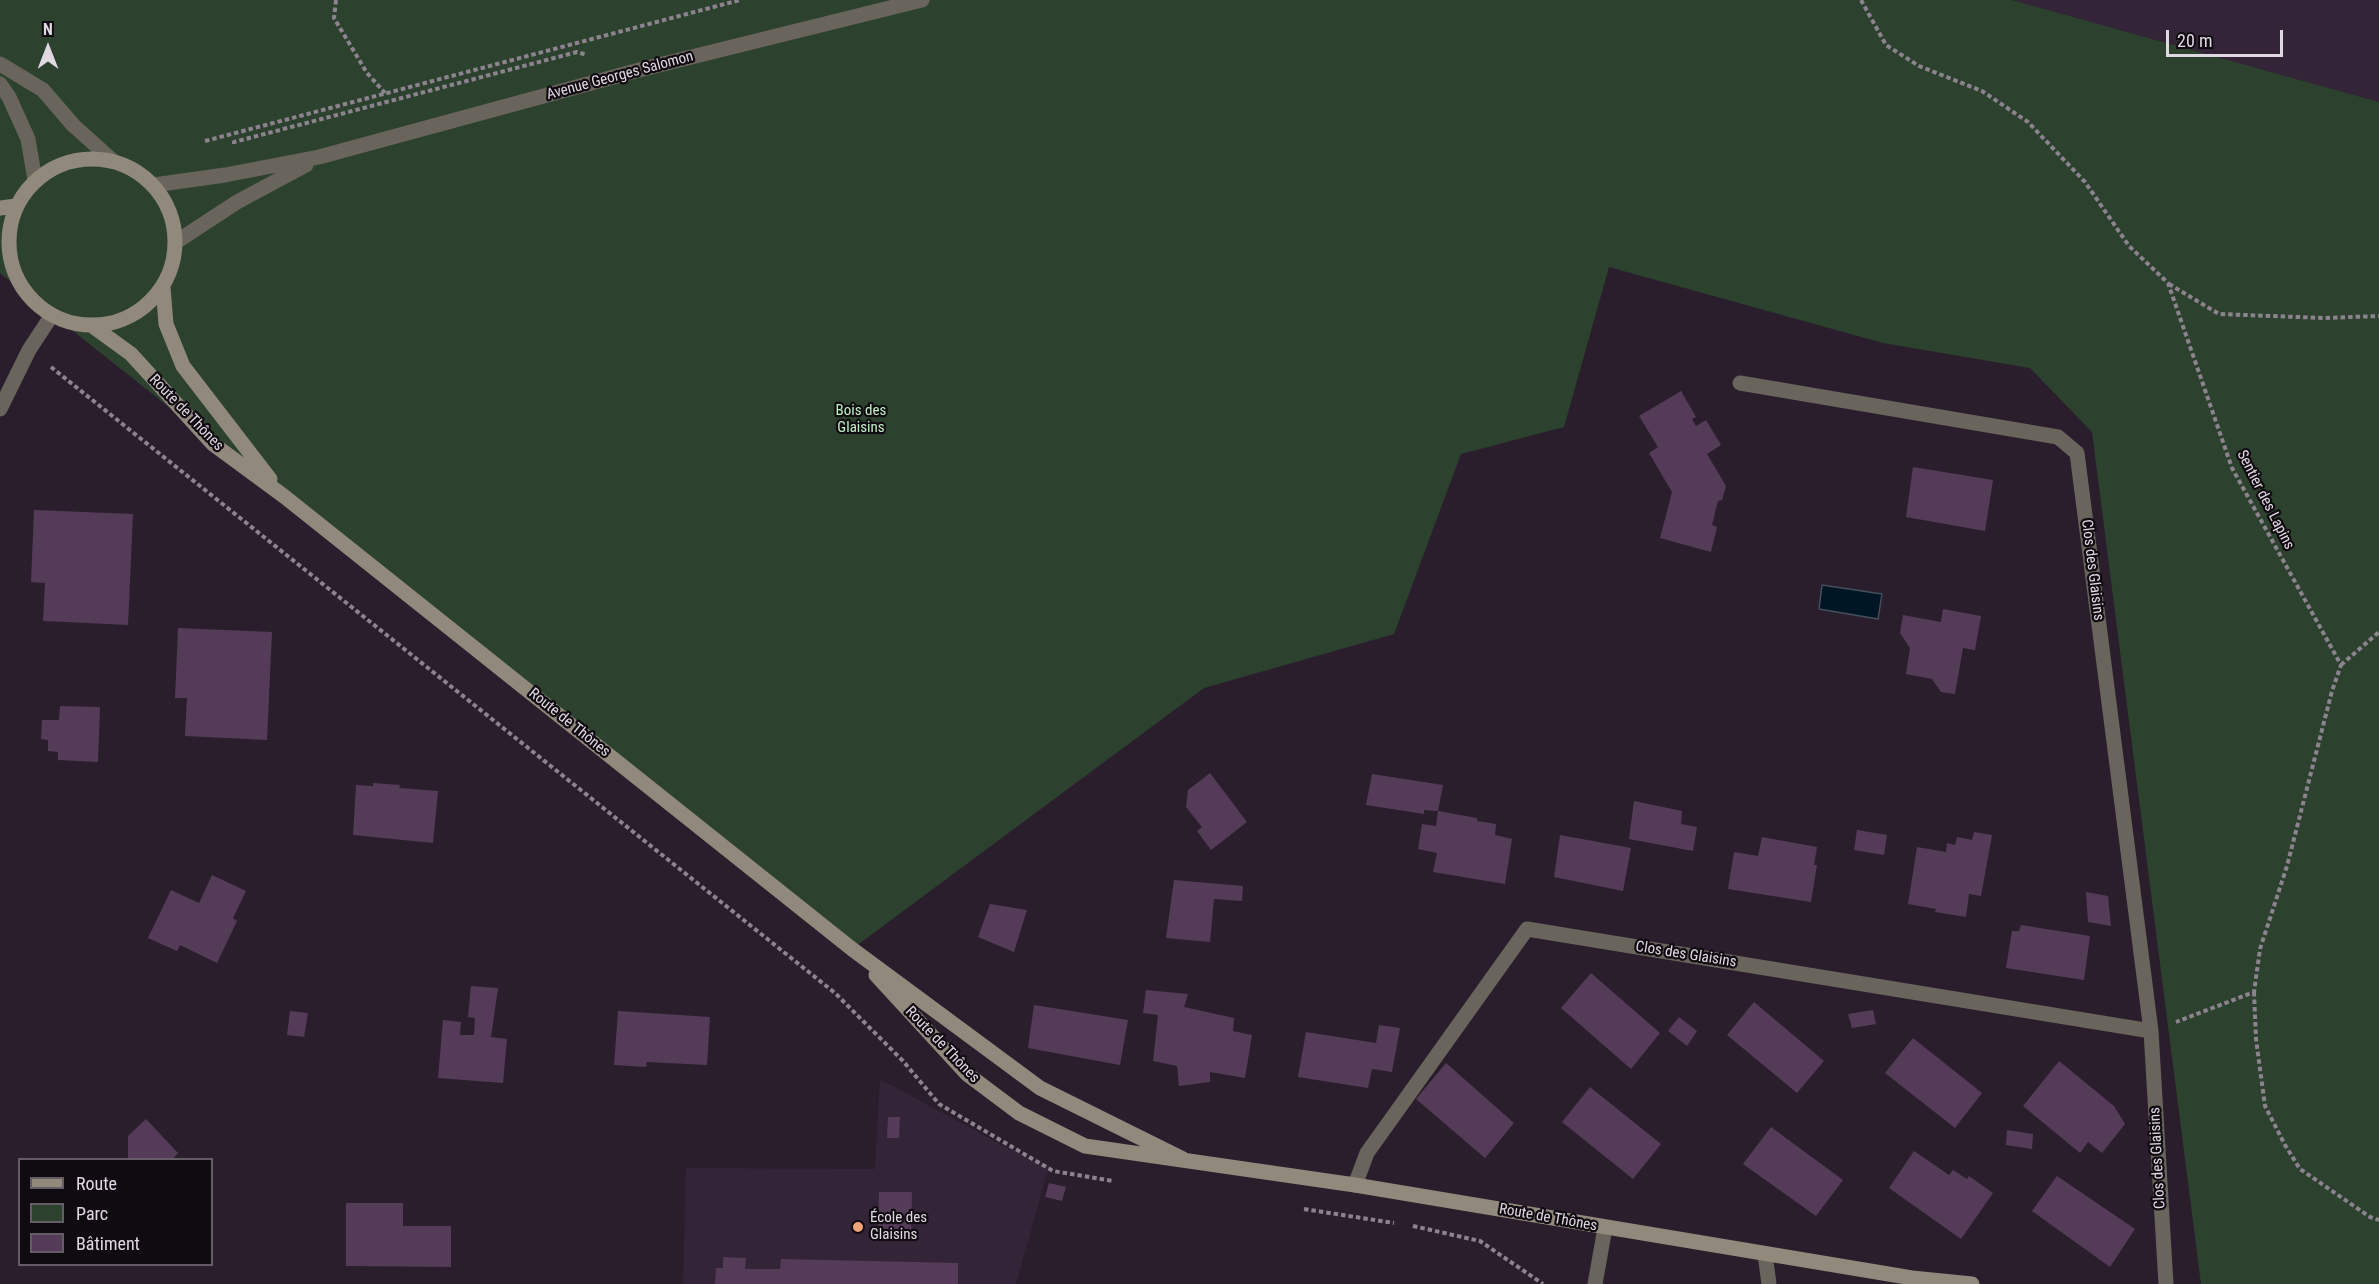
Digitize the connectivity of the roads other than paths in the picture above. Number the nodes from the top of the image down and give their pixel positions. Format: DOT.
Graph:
graph roads {
  1 [pos="922,0"];
  2 [pos="0,64"];
  3 [pos="0,84"];
  4 [pos="319,158"];
  5 [pos="114,161"];
  6 [pos="35,180"];
  7 [pos="154,185"];
  8 [pos="16,206"];
  9 [pos="0,208"];
  10 [pos="176,242"];
  11 [pos="6,264"];
  12 [pos="163,287"];
  13 [pos="52,315"];
  14 [pos="91,326"];
  15 [pos="1740,383"];
  16 [pos="0,409"];
  17 [pos="285,497"];
  18 [pos="852,949"];
  19 [pos="2151,1031"];
  20 [pos="1183,1159"];
  21 [pos="1355,1185"];
  22 [pos="1605,1228"];
  23 [pos="1765,1254"];
  24 [pos="1912,1278"];
  25 [pos="1595,1284"];
  26 [pos="1769,1284"];
  27 [pos="1928,1284"];
  28 [pos="1972,1284"];
  29 [pos="2166,1284"];
  1 -- 4 [label="street, Avenue Georges Salomon"];
  2 -- 5 [label="street"];
  3 -- 6 [label="street"];
  4 -- 7 [label="street, Avenue Georges Salomon"];
  4 -- 10 [label="street, Avenue Georges Salomon"];
  5 -- 6 [label="main road"];
  5 -- 7 [label="main road"];
  6 -- 8 [label="main road"];
  7 -- 10 [label="main road"];
  8 -- 9 [label="main road"];
  8 -- 11 [label="main road"];
  10 -- 12 [label="main road"];
  11 -- 13 [label="main road"];
  12 -- 14 [label="main road"];
  12 -- 17 [label="main road, Route de Thônes"];
  13 -- 14 [label="main road"];
  13 -- 16 [label="street"];
  14 -- 17 [label="main road, Route de Thônes"];
  15 -- 19 [label="street, Clos des Glaisins"];
  17 -- 18 [label="main road, Route de Thônes"];
  18 -- 20 [label="main road, Route de Thônes"];
  18 -- 20 [label="main road, Route de Thônes"];
  19 -- 21 [label="street, Clos des Glaisins"];
  19 -- 29 [label="street, Clos des Glaisins"];
  20 -- 21 [label="main road, Route de Thônes"];
  21 -- 22 [label="main road, Route de Thônes"];
  22 -- 23 [label="main road, Route de Thônes"];
  22 -- 25 [label="street"];
  23 -- 24 [label="main road, Route de Thônes"];
  23 -- 26 [label="street"];
  24 -- 27 [label="main road, Route de Thônes"];
  24 -- 28 [label="main road, Route de Thônes"];
}
